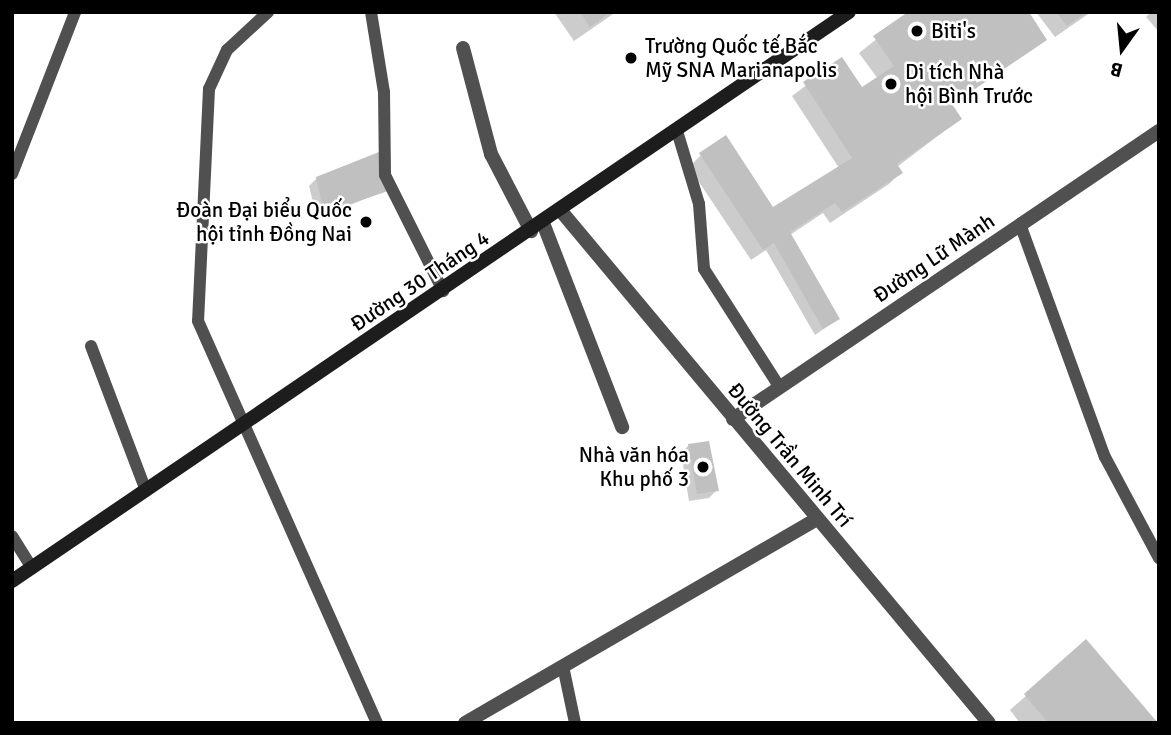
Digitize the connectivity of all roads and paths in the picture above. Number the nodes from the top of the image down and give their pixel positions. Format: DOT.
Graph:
graph roads {
  1 [pos="75,12"];
  2 [pos="268,12"];
  3 [pos="371,12"];
  4 [pos="849,12"];
  5 [pos="463,48"];
  6 [pos="677,131"];
  7 [pos="1159,131"];
  8 [pos="12,174"];
  9 [pos="561,211"];
  10 [pos="1020,224"];
  11 [pos="537,227"];
  12 [pos="443,291"];
  13 [pos="91,346"];
  14 [pos="780,388"];
  15 [pos="733,419"];
  16 [pos="622,427"];
  17 [pos="240,428"];
  18 [pos="146,491"];
  19 [pos="815,520"];
  20 [pos="12,536"];
  21 [pos="1159,558"];
  22 [pos="32,568"];
  23 [pos="12,581"];
  24 [pos="563,666"];
  25 [pos="377,723"];
  26 [pos="465,723"];
  27 [pos="575,723"];
  28 [pos="989,723"];
  1 -- 8 [label="lane"];
  2 -- 17 [label="lane"];
  3 -- 12 [label="lane"];
  4 -- 6 [label="main road, Đường 30 Tháng 4"];
  5 -- 11 [label="street"];
  6 -- 9 [label="main road, Đường 30 Tháng 4"];
  6 -- 14 [label="lane"];
  7 -- 10 [label="street, Đường Lữ Mành"];
  9 -- 11 [label="main road, Đường 30 Tháng 4"];
  9 -- 15 [label="street, Đường Trần Minh Trí"];
  10 -- 14 [label="street, Đường Lữ Mành"];
  10 -- 21 [label="lane"];
  11 -- 12 [label="main road, Đường 30 Tháng 4"];
  11 -- 16 [label="street"];
  12 -- 17 [label="main road, Đường 30 Tháng 4"];
  13 -- 18 [label="lane"];
  14 -- 15 [label="street, Đường Lữ Mành"];
  15 -- 19 [label="street, Đường Trần Minh Trí"];
  17 -- 18 [label="main road, Đường 30 Tháng 4"];
  17 -- 25 [label="lane"];
  18 -- 22 [label="main road, Đường 30 Tháng 4"];
  19 -- 24 [label="street"];
  19 -- 28 [label="street, Đường Trần Minh Trí"];
  20 -- 22 [label="lane"];
  22 -- 23 [label="main road, Đường 30 Tháng 4"];
  24 -- 26 [label="street"];
  24 -- 27 [label="lane"];
}
